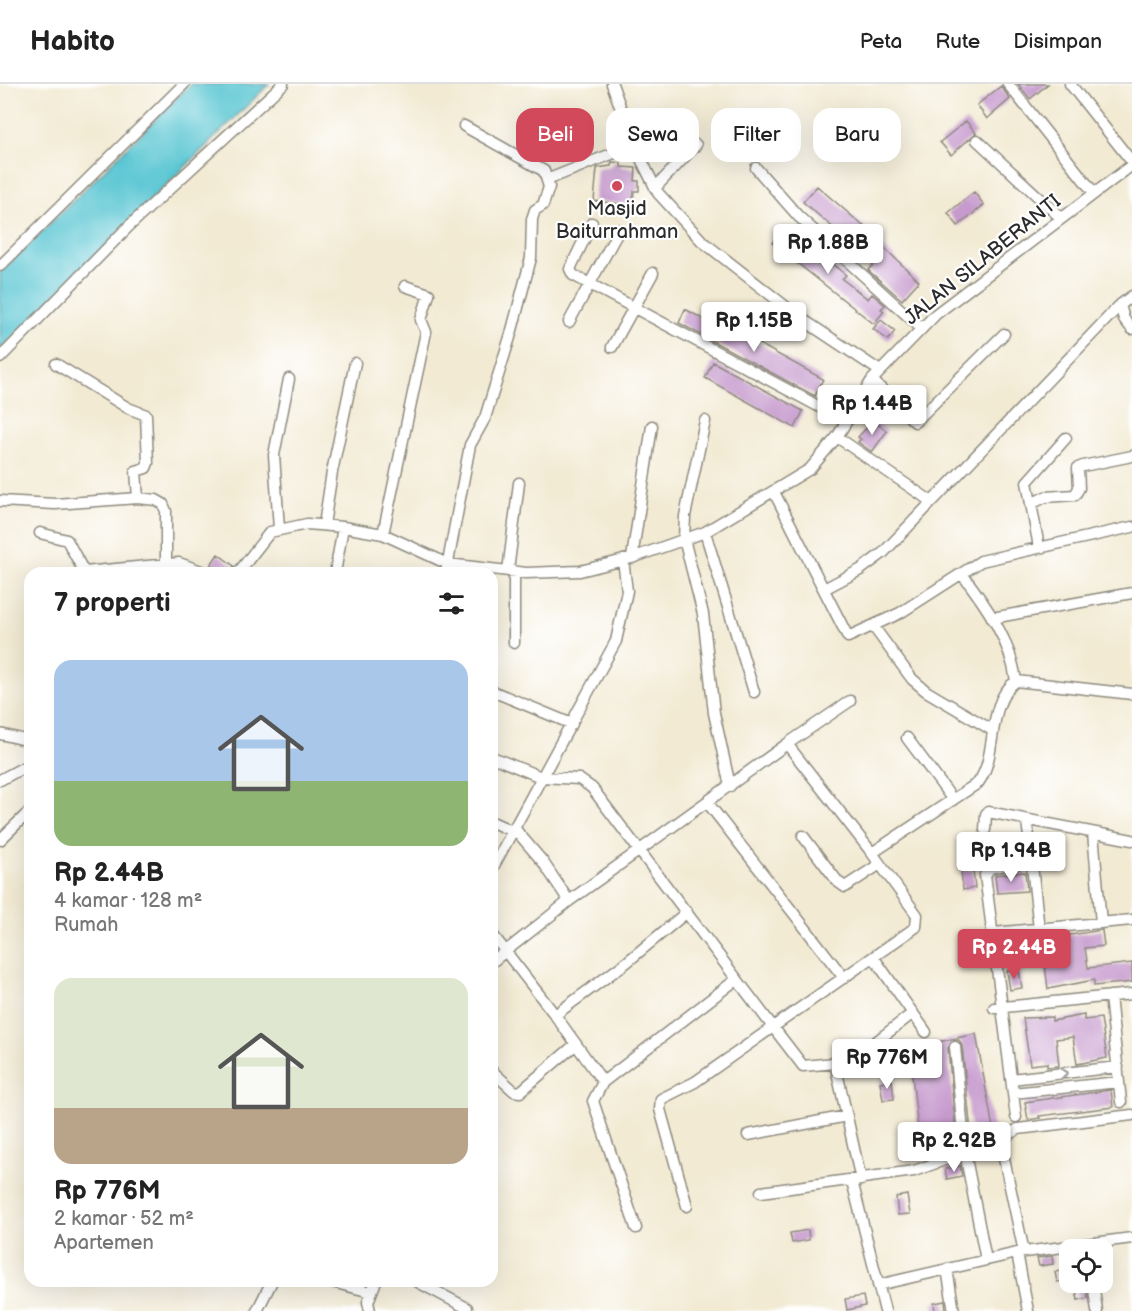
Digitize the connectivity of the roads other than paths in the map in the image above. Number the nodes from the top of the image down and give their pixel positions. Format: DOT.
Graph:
graph roads {
  1 [pos="184,84"];
  2 [pos="283,84"];
  3 [pos="612,84"];
  4 [pos="1008,84"];
  5 [pos="1070,84"];
  6 [pos="621,108"];
  7 [pos="464,126"];
  8 [pos="977,140"];
  9 [pos="606,156"];
  10 [pos="643,162"];
  11 [pos="680,162"];
  12 [pos="1132,164"];
  13 [pos="756,168"];
  14 [pos="549,179"];
  15 [pos="656,188"];
  16 [pos="1094,193"];
  17 [pos="1061,218"];
  18 [pos="592,223"];
  19 [pos="619,230"];
  20 [pos="0,266"];
  21 [pos="653,273"];
  22 [pos="405,286"];
  23 [pos="591,286"];
  24 [pos="1132,296"];
  25 [pos="1120,305"];
  26 [pos="635,309"];
  27 [pos="569,322"];
  28 [pos="921,328"];
  29 [pos="1132,329"];
  30 [pos="1004,334"];
  31 [pos="612,346"];
  32 [pos="0,358"];
  33 [pos="355,363"];
  34 [pos="56,364"];
  35 [pos="876,375"];
  36 [pos="289,379"];
  37 [pos="705,421"];
  38 [pos="846,421"];
  39 [pos="652,426"];
  40 [pos="837,437"];
  41 [pos="1066,438"];
  42 [pos="1132,456"];
  43 [pos="519,483"];
  44 [pos="774,492"];
  45 [pos="138,498"];
  46 [pos="0,501"];
  47 [pos="932,502"];
  48 [pos="1031,504"];
  49 [pos="324,525"];
  50 [pos="343,527"];
  51 [pos="1132,527"];
  52 [pos="279,529"];
  53 [pos="40,532"];
  54 [pos="705,532"];
  55 [pos="383,534"];
  56 [pos="684,539"];
  57 [pos="1039,547"];
  58 [pos="628,559"];
  59 [pos="166,563"];
  60 [pos="81,567"];
  61 [pos="130,567"];
  62 [pos="194,567"];
  63 [pos="242,567"];
  64 [pos="335,567"];
  65 [pos="443,567"];
  66 [pos="447,567"];
  67 [pos="498,571"];
  68 [pos="511,571"];
  69 [pos="962,574"];
  70 [pos="824,589"];
  71 [pos="1132,593"];
  72 [pos="992,618"];
  73 [pos="873,626"];
  74 [pos="514,644"];
  75 [pos="1016,681"];
  76 [pos="754,692"];
  77 [pos="498,693"];
  78 [pos="1132,694"];
  79 [pos="850,701"];
  80 [pos="572,724"];
  81 [pos="992,730"];
  82 [pos="0,734"];
  83 [pos="907,738"];
  84 [pos="24,740"];
  85 [pos="787,744"];
  86 [pos="498,759"];
  87 [pos="24,767"];
  88 [pos="541,777"];
  89 [pos="0,780"];
  90 [pos="730,786"];
  91 [pos="953,800"];
  92 [pos="707,802"];
  93 [pos="24,817"];
  94 [pos="1027,820"];
  95 [pos="498,824"];
  96 [pos="513,830"];
  97 [pos="985,830"];
  98 [pos="1094,833"];
  99 [pos="803,836"];
  100 [pos="0,840"];
  101 [pos="1132,840"];
  102 [pos="642,850"];
  103 [pos="872,852"];
  104 [pos="498,858"];
  105 [pos="1032,860"];
  106 [pos="880,864"];
  107 [pos="569,901"];
  108 [pos="687,912"];
  109 [pos="1132,920"];
  110 [pos="1101,923"];
  111 [pos="1039,929"];
  112 [pos="993,933"];
  113 [pos="498,941"];
  114 [pos="506,951"];
  115 [pos="498,957"];
  116 [pos="874,958"];
  117 [pos="844,978"];
  118 [pos="737,979"];
  119 [pos="1132,994"];
  120 [pos="1110,996"];
  121 [pos="998,1007"];
  122 [pos="913,1013"];
  123 [pos="555,1015"];
  124 [pos="773,1027"];
  125 [pos="926,1032"];
  126 [pos="576,1044"];
  127 [pos="955,1047"];
  128 [pos="835,1063"];
  129 [pos="1118,1067"];
  130 [pos="498,1076"];
  131 [pos="1011,1079"];
  132 [pos="603,1082"];
  133 [pos="1119,1082"];
  134 [pos="1012,1093"];
  135 [pos="1121,1102"];
  136 [pos="1132,1115"];
  137 [pos="847,1116"];
  138 [pos="1016,1117"];
  139 [pos="748,1135"];
  140 [pos="1000,1140"];
  141 [pos="966,1154"];
  142 [pos="856,1181"];
  143 [pos="761,1192"];
  144 [pos="687,1206"];
  145 [pos="636,1228"];
  146 [pos="1132,1238"];
  147 [pos="1113,1241"];
  148 [pos="1059,1249"];
  149 [pos="1020,1252"];
  150 [pos="986,1260"];
  151 [pos="947,1269"];
  152 [pos="878,1285"];
  153 [pos="269,1287"];
  154 [pos="351,1287"];
  155 [pos="373,1287"];
  156 [pos="427,1287"];
  157 [pos="371,1292"];
  158 [pos="1095,1293"];
  159 [pos="467,1308"];
  160 [pos="257,1311"];
  161 [pos="370,1311"];
  162 [pos="885,1311"];
  163 [pos="954,1311"];
  164 [pos="1028,1311"];
  165 [pos="1097,1311"];
  1 -- 20 [label="street"];
  2 -- 32 [label="street"];
  3 -- 6 [label="street"];
  4 -- 16 [label="street"];
  5 -- 12 [label="street"];
  7 -- 14 [label="street"];
  8 -- 17 [label="street"];
  9 -- 14 [label="street"];
  10 -- 15 [label="street"];
  11 -- 15 [label="street"];
  12 -- 16 [label="street, JALAN SILABERANTI"];
  13 -- 28 [label="street"];
  14 -- 66 [label="street"];
  15 -- 35 [label="street"];
  16 -- 17 [label="street, JALAN SILABERANTI"];
  17 -- 28 [label="street, JALAN SILABERANTI"];
  18 -- 23 [label="street"];
  19 -- 23 [label="street"];
  21 -- 26 [label="street"];
  22 -- 55 [label="street"];
  23 -- 26 [label="street"];
  23 -- 27 [label="street"];
  24 -- 25 [label="street"];
  25 -- 29 [label="street"];
  25 -- 47 [label="street"];
  26 -- 31 [label="street"];
  26 -- 38 [label="street"];
  28 -- 35 [label="street, JALAN SILABERANTI"];
  30 -- 35 [label="street"];
  33 -- 49 [label="street"];
  34 -- 45 [label="street"];
  35 -- 38 [label="street, JALAN SILABERANTI"];
  36 -- 52 [label="street"];
  37 -- 56 [label="street"];
  38 -- 40 [label="street, JALAN SILABERANTI"];
  39 -- 58 [label="street"];
  40 -- 44 [label="street, JALAN SILABERANTI"];
  40 -- 47 [label="street"];
  41 -- 48 [label="street"];
  42 -- 48 [label="street"];
  43 -- 68 [label="street"];
  44 -- 54 [label="street, JALAN SILABERANTI"];
  44 -- 70 [label="street"];
  45 -- 46 [label="street"];
  45 -- 59 [label="street"];
  47 -- 70 [label="street"];
  48 -- 57 [label="street"];
  49 -- 50 [label="street, JALAN SILABERANTI"];
  49 -- 52 [label="street, JALAN SILABERANTI"];
  50 -- 55 [label="street, JALAN SILABERANTI"];
  50 -- 64 [label="street"];
  51 -- 57 [label="street"];
  52 -- 63 [label="street, JALAN SILABERANTI"];
  53 -- 60 [label="street"];
  54 -- 56 [label="street, JALAN SILABERANTI"];
  54 -- 76 [label="street"];
  55 -- 65 [label="street, JALAN SILABERANTI"];
  56 -- 58 [label="street, JALAN SILABERANTI"];
  56 -- 90 [label="street"];
  57 -- 69 [label="street"];
  58 -- 68 [label="street, JALAN SILABERANTI"];
  58 -- 80 [label="street"];
  59 -- 61 [label="street"];
  59 -- 62 [label="street"];
  67 -- 68 [label="street, JALAN SILABERANTI"];
  68 -- 74 [label="street"];
  69 -- 72 [label="street"];
  69 -- 73 [label="street"];
  70 -- 73 [label="street"];
  71 -- 72 [label="street"];
  72 -- 75 [label="street"];
  73 -- 81 [label="street"];
  75 -- 78 [label="street"];
  75 -- 81 [label="street"];
  77 -- 80 [label="street"];
  79 -- 85 [label="street"];
  80 -- 88 [label="street"];
  81 -- 91 [label="street"];
  82 -- 84 [label="street"];
  83 -- 91 [label="street"];
  85 -- 90 [label="street"];
  85 -- 103 [label="street"];
  86 -- 88 [label="street"];
  87 -- 89 [label="street"];
  88 -- 96 [label="street"];
  88 -- 102 [label="street"];
  90 -- 92 [label="street"];
  91 -- 103 [label="street"];
  92 -- 102 [label="street"];
  92 -- 117 [label="street"];
  93 -- 100 [label="street"];
  94 -- 97 [label="street"];
  94 -- 98 [label="street"];
  94 -- 105 [label="street"];
  95 -- 96 [label="street"];
  96 -- 104 [label="street"];
  96 -- 107 [label="street"];
  98 -- 101 [label="street"];
  98 -- 110 [label="street"];
  99 -- 106 [label="street"];
  102 -- 107 [label="street"];
  102 -- 108 [label="street"];
  103 -- 106 [label="street"];
  105 -- 111 [label="street"];
  105 -- 112 [label="street"];
  106 -- 116 [label="street"];
  107 -- 114 [label="street"];
  108 -- 118 [label="street"];
  108 -- 123 [label="street"];
  109 -- 110 [label="street"];
  110 -- 111 [label="street"];
  111 -- 112 [label="street"];
  112 -- 121 [label="street"];
  113 -- 114 [label="street"];
  114 -- 115 [label="street"];
  114 -- 123 [label="street"];
  116 -- 117 [label="street"];
  116 -- 122 [label="street"];
  117 -- 124 [label="street"];
  118 -- 124 [label="street"];
  118 -- 132 [label="street"];
  119 -- 120 [label="street"];
  120 -- 121 [label="street"];
  120 -- 129 [label="street"];
  121 -- 131 [label="street"];
  122 -- 125 [label="street"];
  122 -- 128 [label="street"];
  123 -- 126 [label="street"];
  124 -- 128 [label="street"];
  124 -- 144 [label="street"];
  126 -- 130 [label="street"];
  126 -- 132 [label="street"];
  127 -- 141 [label="street"];
  128 -- 137 [label="street"];
  131 -- 129 [label="street, one-way"];
  129 -- 133 [label="street"];
  131 -- 134 [label="street"];
  132 -- 145 [label="street"];
  133 -- 134 [label="street"];
  133 -- 135 [label="street"];
  134 -- 138 [label="street"];
  136 -- 140 [label="street"];
  137 -- 139 [label="street"];
  137 -- 142 [label="street"];
  140 -- 141 [label="street"];
  140 -- 149 [label="street"];
  141 -- 142 [label="street"];
  141 -- 150 [label="street"];
  142 -- 143 [label="street"];
  142 -- 152 [label="street"];
  146 -- 147 [label="street"];
  148 -- 149 [label="street"];
  149 -- 150 [label="street"];
  149 -- 164 [label="street"];
  150 -- 151 [label="street"];
  151 -- 152 [label="street"];
  151 -- 163 [label="street"];
  152 -- 162 [label="street"];
  153 -- 160 [label="street"];
  154 -- 157 [label="street"];
  155 -- 157 [label="street"];
  156 -- 159 [label="street"];
  157 -- 161 [label="street"];
  158 -- 165 [label="street"];
}
